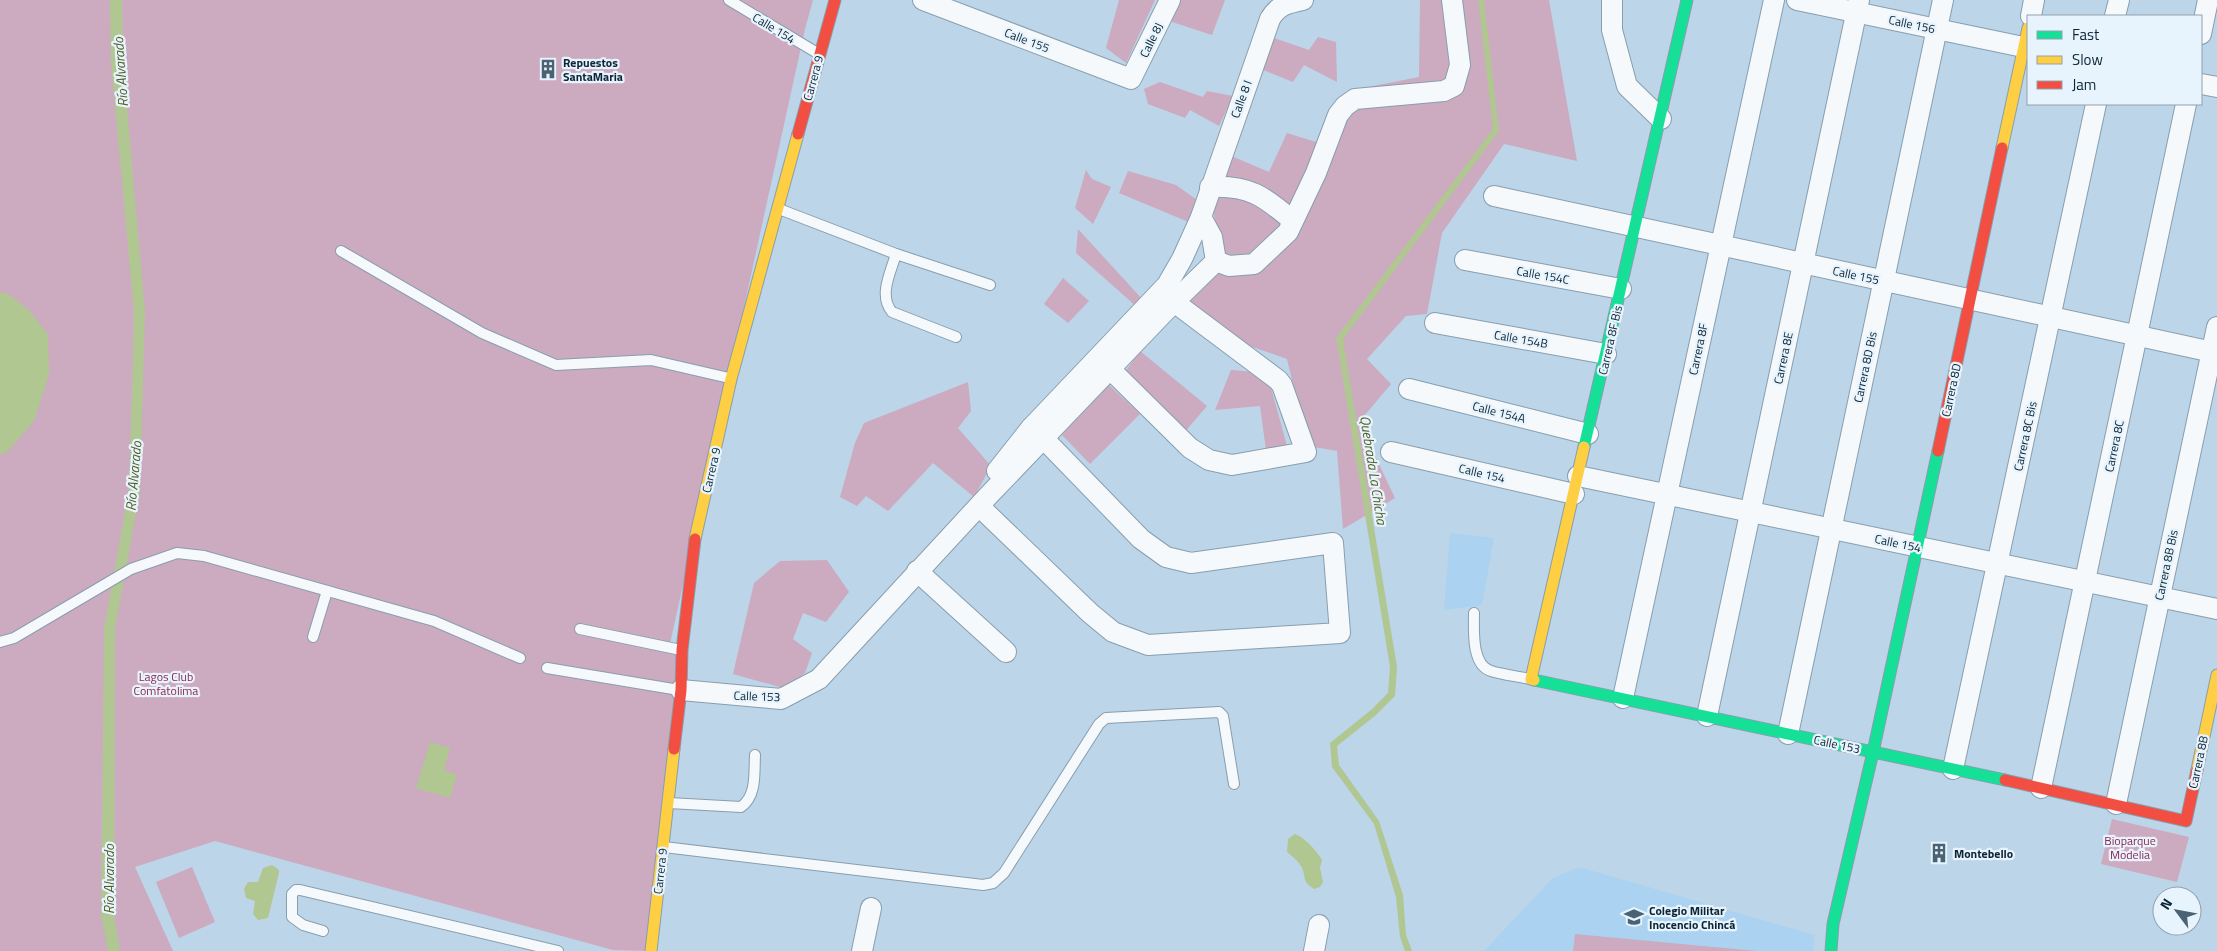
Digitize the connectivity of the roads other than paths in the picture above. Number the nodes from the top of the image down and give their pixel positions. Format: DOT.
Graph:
graph roads {
  1 [pos="729,0"];
  2 [pos="834,0"];
  3 [pos="923,0"];
  4 [pos="1170,0"];
  5 [pos="1303,0"];
  6 [pos="1452,0"];
  7 [pos="1612,0"];
  8 [pos="1687,0"];
  9 [pos="1774,0"];
  10 [pos="1796,0"];
  11 [pos="1942,0"];
  12 [pos="2034,0"];
  13 [pos="2119,0"];
  14 [pos="2208,0"];
  15 [pos="1858,6"];
  16 [pos="2031,15"];
  17 [pos="2115,15"];
  18 [pos="1936,29"];
  19 [pos="2202,29"];
  20 [pos="2026,48"];
  21 [pos="820,54"];
  22 [pos="1131,79"];
  23 [pos="2202,84"];
  24 [pos="2217,87"];
  25 [pos="2096,105"];
  26 [pos="2186,105"];
  27 [pos="1661,119"];
  28 [pos="1210,187"];
  29 [pos="1494,196"];
  30 [pos="778,209"];
  31 [pos="1201,217"];
  32 [pos="1292,221"];
  33 [pos="1636,227"];
  34 [pos="1721,246"];
  35 [pos="341,251"];
  36 [pos="896,254"];
  37 [pos="1466,260"];
  38 [pos="1216,261"];
  39 [pos="1803,264"];
  40 [pos="1883,281"];
  41 [pos="990,285"];
  42 [pos="1621,289"];
  43 [pos="1970,300"];
  44 [pos="1174,302"];
  45 [pos="2050,317"];
  46 [pos="1435,323"];
  47 [pos="2217,327"];
  48 [pos="2137,336"];
  49 [pos="956,337"];
  50 [pos="2214,353"];
  51 [pos="1606,354"];
  52 [pos="1110,369"];
  53 [pos="732,379"];
  54 [pos="1409,389"];
  55 [pos="1038,433"];
  56 [pos="1588,434"];
  57 [pos="1391,452"];
  58 [pos="1576,485"];
  59 [pos="1667,494"];
  60 [pos="984,502"];
  61 [pos="1750,512"];
  62 [pos="1831,529"];
  63 [pos="1918,547"];
  64 [pos="1997,563"];
  65 [pos="917,571"];
  66 [pos="2085,582"];
  67 [pos="327,591"];
  68 [pos="2160,597"];
  69 [pos="2217,609"];
  70 [pos="1474,613"];
  71 [pos="580,629"];
  72 [pos="313,637"];
  73 [pos="0,642"];
  74 [pos="682,650"];
  75 [pos="1006,652"];
  76 [pos="520,658"];
  77 [pos="547,668"];
  78 [pos="2217,674"];
  79 [pos="1531,679"];
  80 [pos="680,690"];
  81 [pos="1623,698"];
  82 [pos="1707,716"];
  83 [pos="1788,734"];
  84 [pos="1873,752"];
  85 [pos="755,755"];
  86 [pos="1953,769"];
  87 [pos="1234,784"];
  88 [pos="2041,788"];
  89 [pos="668,803"];
  90 [pos="2116,804"];
  91 [pos="2186,821"];
  92 [pos="663,847"];
  93 [pos="871,908"];
  94 [pos="1319,926"];
  95 [pos="323,931"];
  96 [pos="558,951"];
  97 [pos="652,951"];
  98 [pos="862,951"];
  99 [pos="1314,951"];
  100 [pos="1831,951"];
  1 -- 21 [label="lane, Calle 154"];
  2 -- 21 [label="street, Carrera 9"];
  3 -- 22 [label="street, Calle 155"];
  4 -- 22 [label="street, Calle 8J"];
  5 -- 28 [label="street, Calle 8 I"];
  6 -- 32 [label="street"];
  7 -- 27 [label="street"];
  8 -- 27 [label="street, Carrera 8F Bis"];
  9 -- 34 [label="street, Carrera 8F"];
  10 -- 15 [label="street, Calle 156"];
  11 -- 18 [label="street, Carrera 8D Bis"];
  12 -- 16 [label="street"];
  13 -- 17 [label="street"];
  14 -- 19 [label="street"];
  15 -- 18 [label="street, Calle 156"];
  15 -- 39 [label="street, Carrera 8E"];
  18 -- 20 [label="street, Calle 156"];
  18 -- 40 [label="street, Carrera 8D Bis"];
  20 -- 43 [label="street, Carrera 8D"];
  21 -- 30 [label="street, Carrera 9"];
  23 -- 24 [label="street"];
  25 -- 45 [label="street, Carrera 8C Bis"];
  26 -- 48 [label="street, Carrera 8C"];
  27 -- 33 [label="street, Carrera 8F Bis"];
  28 -- 31 [label="street, Calle 8 I"];
  28 -- 32 [label="street"];
  29 -- 33 [label="street, Calle 155"];
  30 -- 36 [label="lane"];
  30 -- 53 [label="street, Carrera 9"];
  31 -- 38 [label="street"];
  31 -- 55 [label="street, Calle 8 I"];
  32 -- 38 [label="street"];
  33 -- 34 [label="street, Calle 155"];
  33 -- 42 [label="street, Carrera 8F Bis"];
  34 -- 39 [label="street, Calle 155"];
  34 -- 59 [label="street, Carrera 8F"];
  35 -- 53 [label="lane"];
  36 -- 41 [label="lane"];
  36 -- 49 [label="lane"];
  37 -- 42 [label="street, Calle 154C"];
  38 -- 44 [label="street"];
  39 -- 40 [label="street, Calle 155"];
  39 -- 61 [label="street, Carrera 8E"];
  40 -- 43 [label="street, Calle 155"];
  40 -- 62 [label="street, Carrera 8D Bis"];
  42 -- 51 [label="street, Carrera 8F Bis"];
  43 -- 45 [label="street, Calle 155"];
  43 -- 63 [label="street, Carrera 8D"];
  44 -- 52 [label="street"];
  44 -- 52 [label="street"];
  45 -- 48 [label="street, Calle 155"];
  45 -- 64 [label="street, Carrera 8C Bis"];
  46 -- 51 [label="street, Calle 154B"];
  47 -- 50 [label="street, Carrera 8B Bis"];
  48 -- 50 [label="street, Calle 155"];
  48 -- 66 [label="street, Carrera 8C"];
  50 -- 68 [label="street, Carrera 8B Bis"];
  51 -- 56 [label="street, Carrera 8F Bis"];
  52 -- 55 [label="street"];
  53 -- 74 [label="street, Carrera 9"];
  54 -- 56 [label="street, Calle 154A"];
  55 -- 60 [label="street, Calle 153"];
  55 -- 60 [label="street"];
  56 -- 58 [label="street, Carrera 8F Bis"];
  57 -- 58 [label="street, Calle 154"];
  58 -- 59 [label="street, Calle 154"];
  58 -- 79 [label="street, Carrera 8F Bis"];
  59 -- 61 [label="street, Calle 154"];
  59 -- 81 [label="street, Carrera 8F"];
  60 -- 65 [label="street, Calle 153"];
  61 -- 62 [label="street, Calle 154"];
  61 -- 82 [label="street, Carrera 8E"];
  62 -- 63 [label="street, Calle 154"];
  62 -- 83 [label="street, Carrera 8D Bis"];
  63 -- 64 [label="street, Calle 154"];
  63 -- 84 [label="street, Carrera 8D"];
  64 -- 66 [label="street, Calle 154"];
  64 -- 86 [label="street, Carrera 8C Bis"];
  65 -- 75 [label="street"];
  65 -- 80 [label="street, Calle 153"];
  66 -- 68 [label="street, Calle 154"];
  66 -- 88 [label="street, Carrera 8C"];
  67 -- 72 [label="lane"];
  67 -- 73 [label="lane"];
  67 -- 76 [label="lane"];
  68 -- 69 [label="street, Calle 154"];
  68 -- 90 [label="street, Carrera 8B Bis"];
  70 -- 79 [label="lane, Calle 153"];
  71 -- 74 [label="lane"];
  74 -- 80 [label="street, Carrera 9"];
  77 -- 80 [label="lane, Calle 153"];
  78 -- 91 [label="street, Carrera 8B"];
  79 -- 81 [label="street, Calle 153"];
  80 -- 89 [label="street, Carrera 9"];
  81 -- 82 [label="street, Calle 153"];
  82 -- 83 [label="street, Calle 153"];
  83 -- 84 [label="street, Calle 153"];
  84 -- 86 [label="street, Calle 153"];
  84 -- 100 [label="street, Carrera 8D"];
  85 -- 89 [label="lane"];
  86 -- 88 [label="street, Calle 153"];
  87 -- 92 [label="lane"];
  88 -- 90 [label="street, Calle 153"];
  89 -- 92 [label="street, Carrera 9"];
  90 -- 91 [label="street, Calle 153"];
  92 -- 97 [label="street, Carrera 9"];
  93 -- 98 [label="street"];
  94 -- 99 [label="street"];
  95 -- 96 [label="lane"];
}
